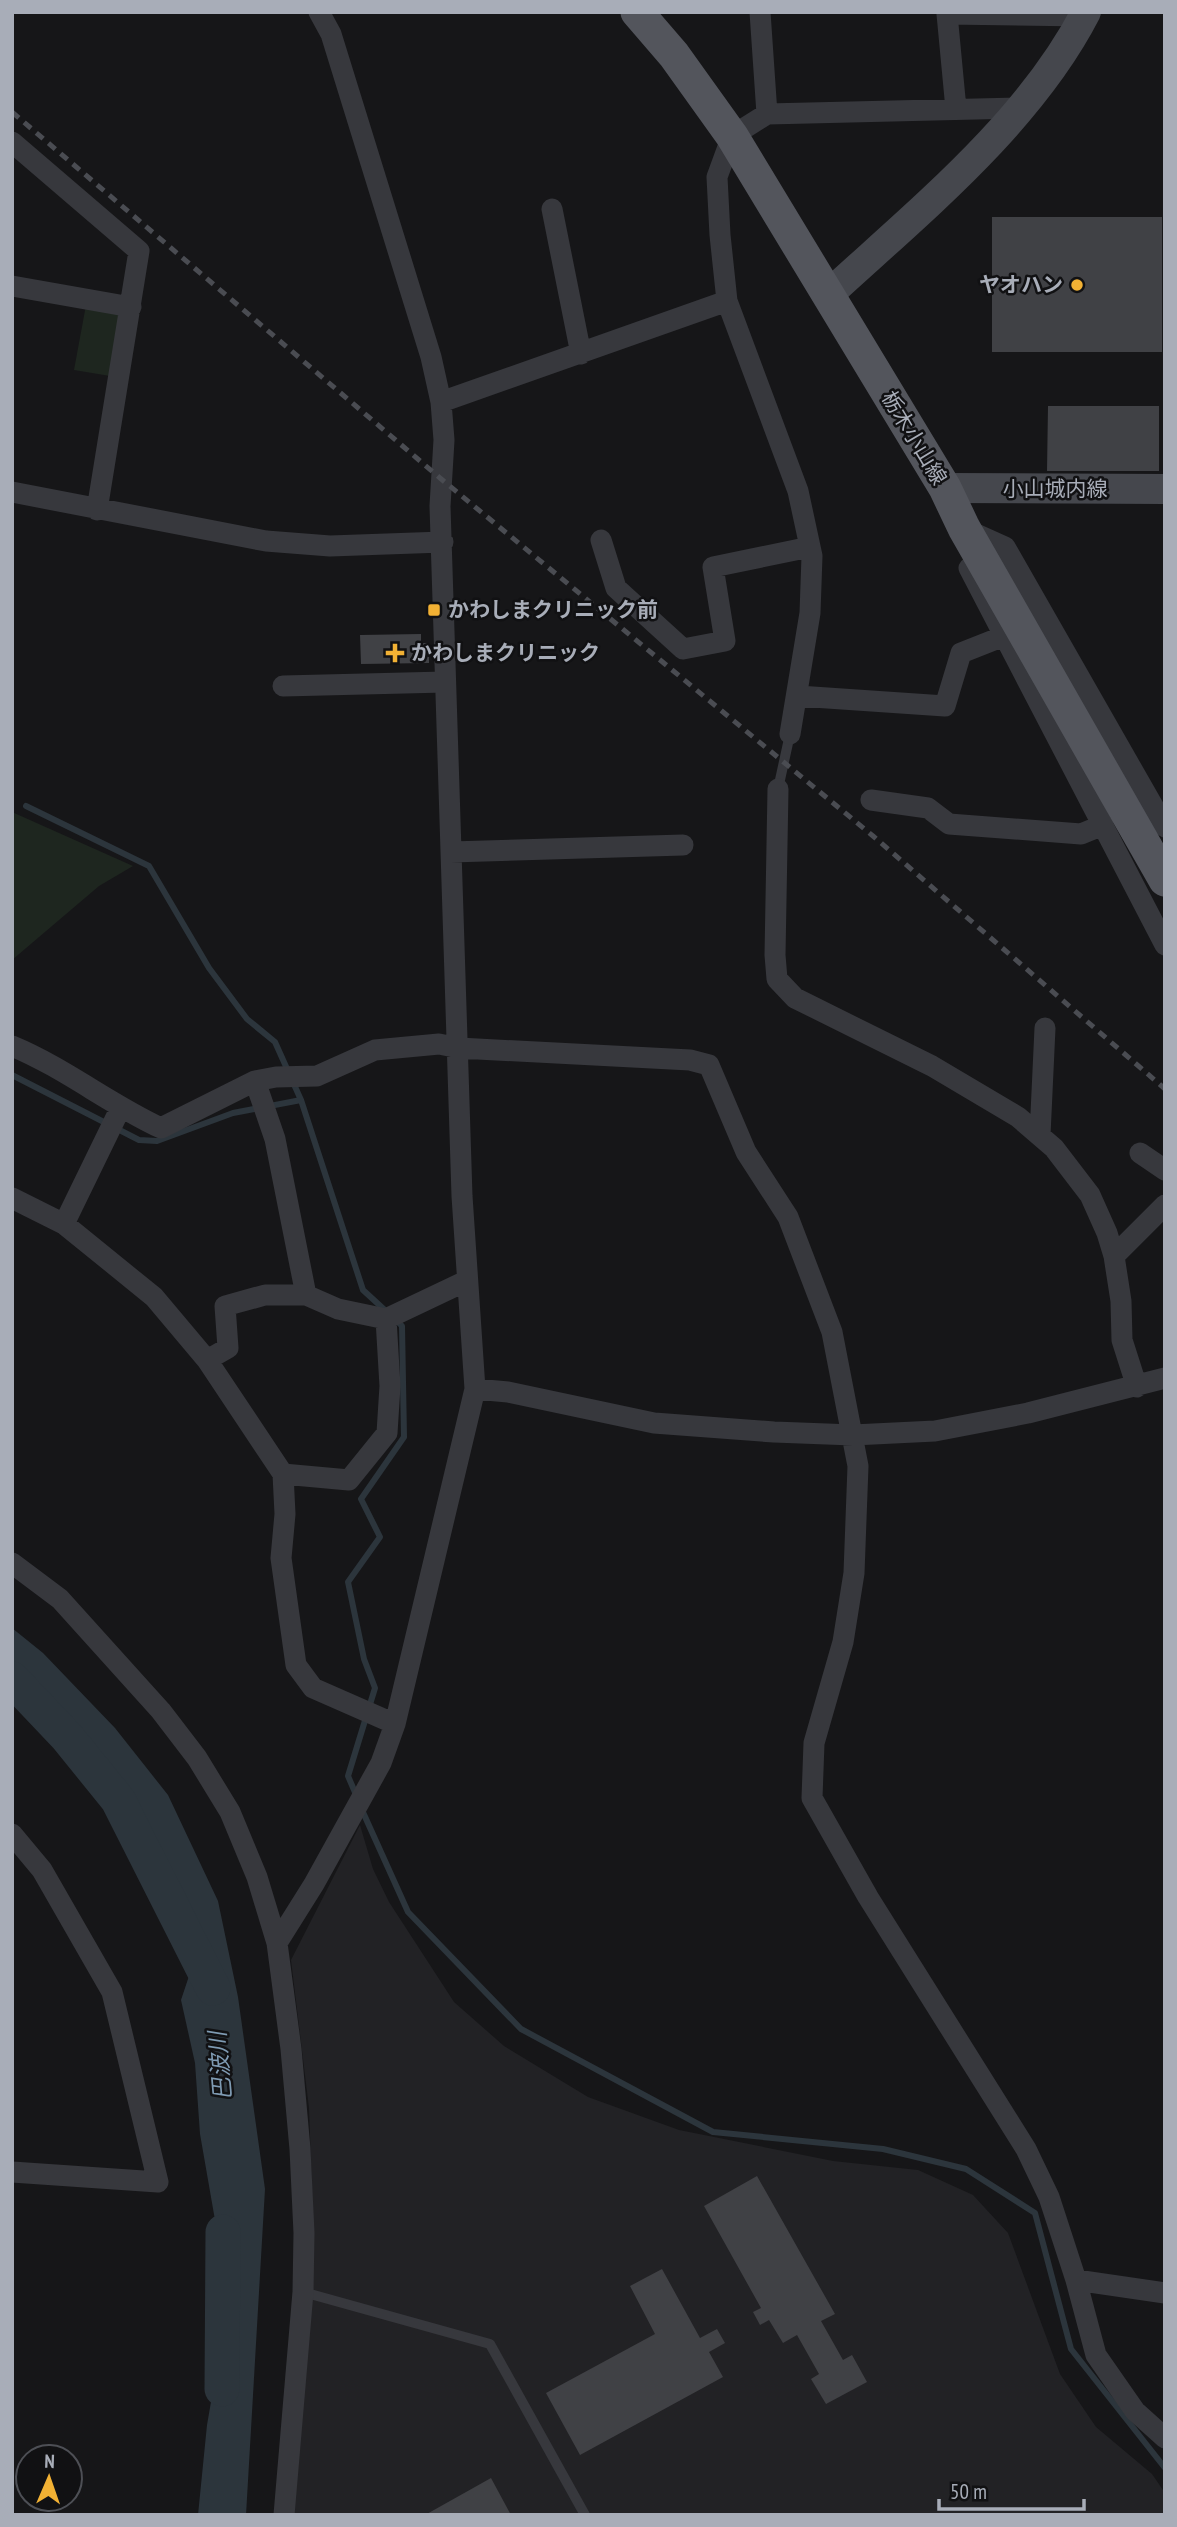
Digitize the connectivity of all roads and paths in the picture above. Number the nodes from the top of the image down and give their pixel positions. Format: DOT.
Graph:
graph roads {
  1 [pos="319,12"];
  2 [pos="637,12"];
  3 [pos="760,12"];
  4 [pos="1085,14"];
  5 [pos="1019,108"];
  6 [pos="956,109"];
  7 [pos="767,114"];
  8 [pos="732,136"];
  9 [pos="12,142"];
  10 [pos="552,209"];
  11 [pos="12,286"];
  12 [pos="828,295"];
  13 [pos="727,301"];
  14 [pos="131,307"];
  15 [pos="581,354"];
  16 [pos="441,402"];
  17 [pos="945,488"];
  18 [pos="1165,489"];
  19 [pos="12,492"];
  20 [pos="97,510"];
  21 [pos="964,528"];
  22 [pos="601,540"];
  23 [pos="443,542"];
  24 [pos="810,547"];
  25 [pos="1004,636"];
  26 [pos="445,682"];
  27 [pos="283,686"];
  28 [pos="798,696"];
  29 [pos="790,734"];
  30 [pos="778,789"];
  31 [pos="871,800"];
  32 [pos="1103,825"];
  33 [pos="1165,827"];
  34 [pos="683,845"];
  35 [pos="451,852"];
  36 [pos="1165,880"];
  37 [pos="1165,945"];
  38 [pos="1045,1028"];
  39 [pos="12,1046"];
  40 [pos="459,1048"];
  41 [pos="255,1082"];
  42 [pos="120,1109"];
  43 [pos="1040,1135"];
  44 [pos="1140,1153"];
  45 [pos="1165,1170"];
  46 [pos="12,1198"];
  47 [pos="1165,1205"];
  48 [pos="64,1224"];
  49 [pos="1114,1256"];
  50 [pos="466,1281"];
  51 [pos="306,1294"];
  52 [pos="386,1319"];
  53 [pos="207,1360"];
  54 [pos="1165,1378"];
  55 [pos="1137,1387"];
  56 [pos="475,1389"];
  57 [pos="853,1434"];
  58 [pos="283,1474"];
  59 [pos="12,1563"];
  60 [pos="395,1724"];
  61 [pos="12,1834"];
  62 [pos="277,1943"];
  63 [pos="12,2172"];
  64 [pos="1076,2280"];
  65 [pos="303,2292"];
  66 [pos="1165,2293"];
  67 [pos="1165,2438"];
  68 [pos="284,2515"];
  69 [pos="585,2515"];
  1 -- 16 [label="street"];
  2 -- 8 [label="main road, 栃木小山線"];
  3 -- 7 [label="street"];
  4 -- 5 [label="street"];
  4 -- 6 [label="street"];
  5 -- 6 [label="street"];
  5 -- 12 [label="street"];
  6 -- 7 [label="street"];
  7 -- 8 [label="street"];
  8 -- 12 [label="main road, 栃木小山線"];
  8 -- 13 [label="street"];
  9 -- 14 [label="street"];
  10 -- 15 [label="street"];
  11 -- 14 [label="street"];
  12 -- 17 [label="main road, 栃木小山線"];
  13 -- 15 [label="street"];
  13 -- 24 [label="street"];
  14 -- 20 [label="street"];
  15 -- 16 [label="street"];
  16 -- 23 [label="street"];
  17 -- 18 [label="street, 小山城内線"];
  17 -- 21 [label="main road, 栃木小山線"];
  19 -- 20 [label="street"];
  20 -- 23 [label="street"];
  21 -- 25 [label="street"];
  21 -- 33 [label="street"];
  21 -- 36 [label="main road, 栃木小山線"];
  22 -- 24 [label="street"];
  23 -- 26 [label="street"];
  24 -- 28 [label="street"];
  25 -- 28 [label="street"];
  25 -- 32 [label="street"];
  26 -- 27 [label="street"];
  26 -- 35 [label="street"];
  28 -- 29 [label="street"];
  29 -- 30 [label="lane"];
  30 -- 43 [label="street"];
  31 -- 32 [label="street"];
  32 -- 37 [label="street"];
  34 -- 35 [label="street"];
  35 -- 40 [label="street"];
  38 -- 43 [label="street"];
  39 -- 42 [label="street"];
  40 -- 41 [label="street"];
  40 -- 50 [label="street"];
  40 -- 57 [label="street"];
  41 -- 42 [label="street"];
  41 -- 51 [label="street"];
  42 -- 48 [label="street"];
  43 -- 49 [label="street"];
  44 -- 45 [label="street"];
  46 -- 48 [label="street"];
  47 -- 49 [label="street"];
  48 -- 53 [label="street"];
  49 -- 55 [label="street"];
  50 -- 52 [label="street"];
  50 -- 56 [label="street"];
  51 -- 52 [label="street"];
  51 -- 53 [label="street"];
  52 -- 58 [label="street"];
  53 -- 58 [label="street"];
  54 -- 55 [label="street"];
  55 -- 57 [label="street"];
  56 -- 57 [label="street"];
  56 -- 60 [label="street"];
  57 -- 64 [label="street"];
  58 -- 60 [label="street"];
  59 -- 62 [label="street"];
  60 -- 62 [label="street"];
  61 -- 63 [label="street"];
  62 -- 65 [label="street"];
  64 -- 66 [label="street"];
  64 -- 67 [label="street"];
  65 -- 68 [label="street"];
  65 -- 69 [label="lane"];
}
